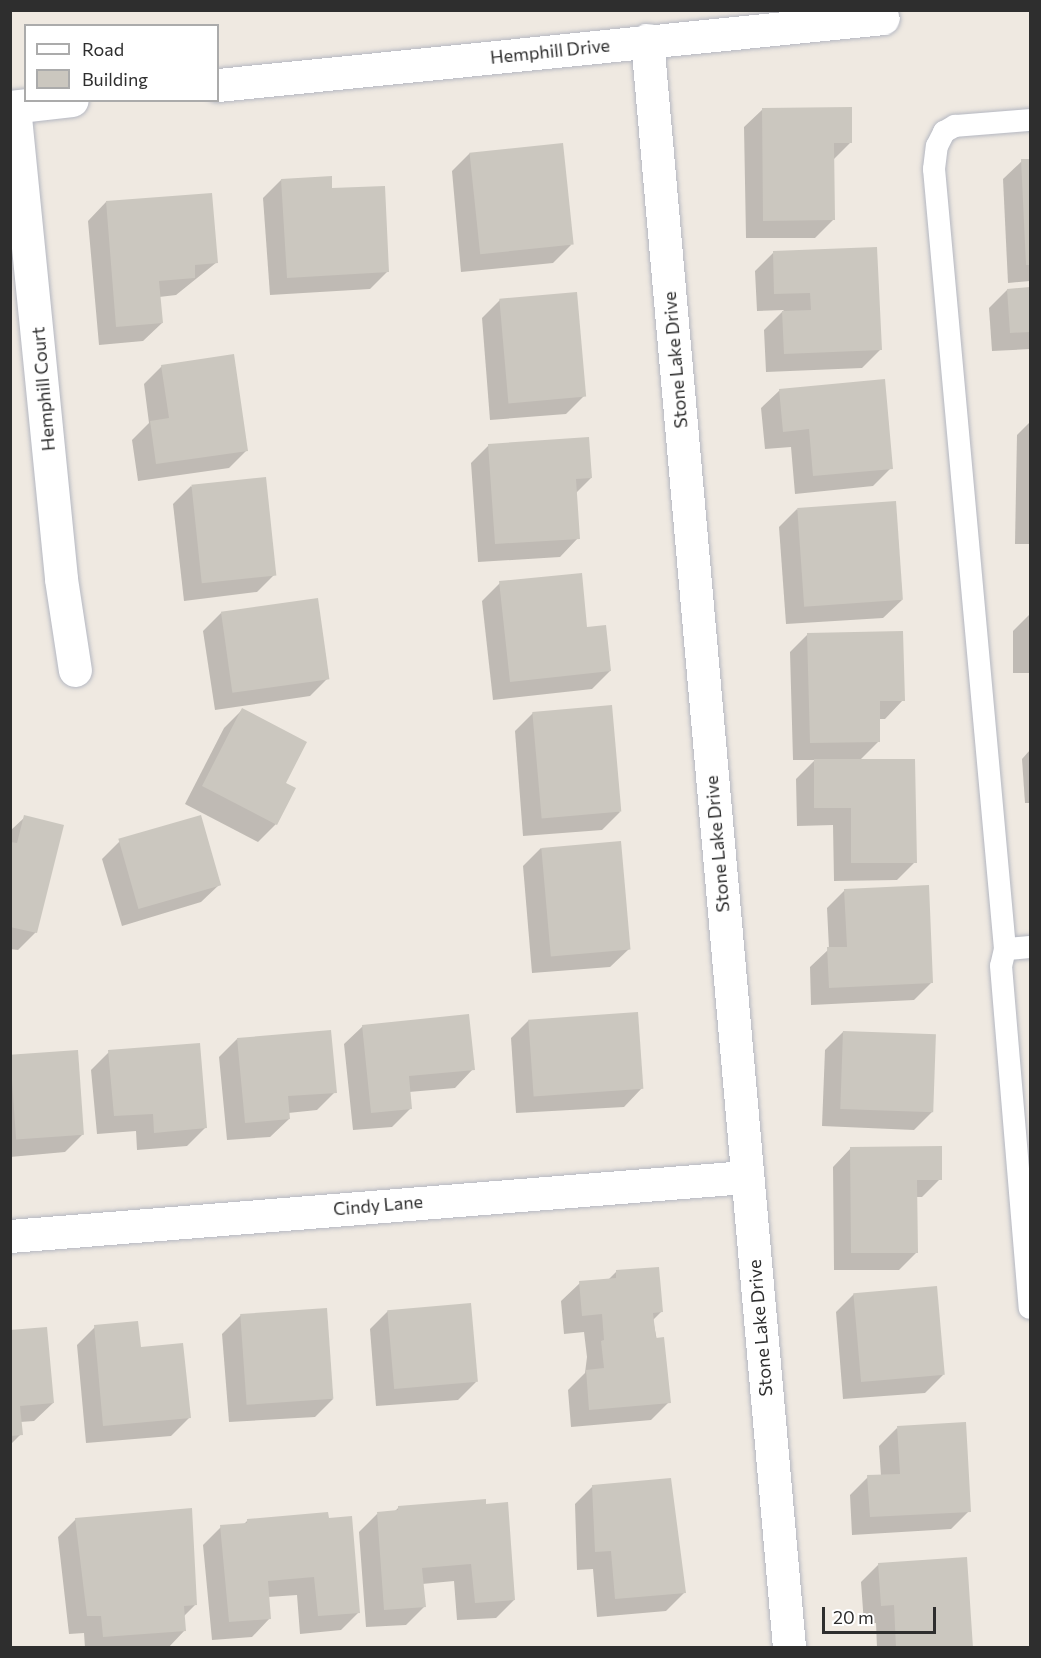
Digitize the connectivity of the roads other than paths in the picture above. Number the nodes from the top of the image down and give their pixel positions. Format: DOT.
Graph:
graph roads {
  1 [pos="883,18"];
  2 [pos="647,40"];
  3 [pos="219,85"];
  4 [pos="55,102"];
  5 [pos="12,107"];
  6 [pos="1030,120"];
  7 [pos="75,670"];
  8 [pos="1030,947"];
  9 [pos="1005,949"];
  10 [pos="745,1177"];
  11 [pos="10,1236"];
  12 [pos="1030,1308"];
  13 [pos="789,1647"];
  1 -- 2 [label="street, Hemphill Drive"];
  2 -- 3 [label="street, Hemphill Drive"];
  2 -- 10 [label="street, Stone Lake Drive"];
  4 -- 5 [label="street"];
  5 -- 7 [label="street, Hemphill Court"];
  6 -- 9 [label="lane"];
  8 -- 9 [label="lane"];
  9 -- 12 [label="lane"];
  10 -- 11 [label="street, Cindy Lane"];
  10 -- 13 [label="street, Stone Lake Drive"];
}
